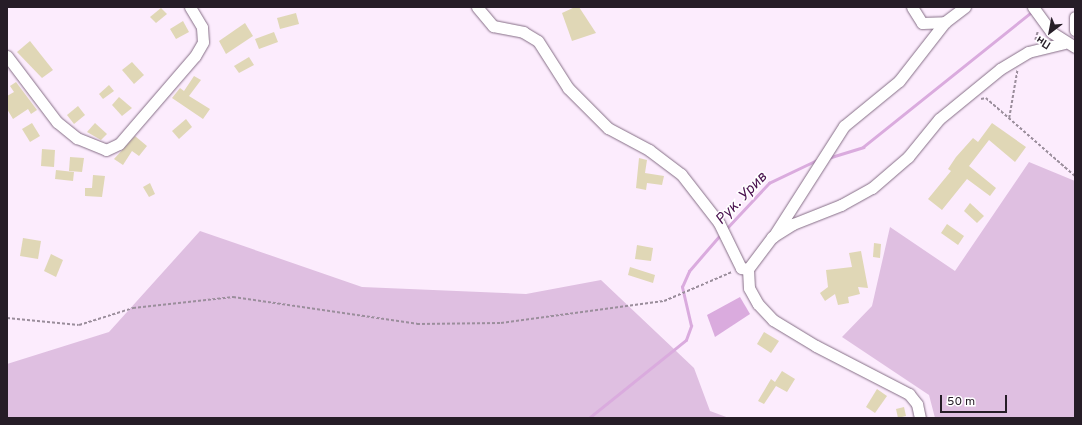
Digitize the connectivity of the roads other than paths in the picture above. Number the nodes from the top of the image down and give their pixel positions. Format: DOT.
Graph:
graph roads {
  1 [pos="190,7"];
  2 [pos="477,7"];
  3 [pos="912,7"];
  4 [pos="965,7"];
  5 [pos="1033,7"];
  6 [pos="1075,17"];
  7 [pos="945,22"];
  8 [pos="922,23"];
  9 [pos="1075,30"];
  10 [pos="925,44"];
  11 [pos="1070,45"];
  12 [pos="7,56"];
  13 [pos="772,238"];
  14 [pos="745,269"];
  15 [pos="920,418"];
  1 -- 12 [label="street"];
  2 -- 14 [label="street"];
  3 -- 8 [label="street"];
  4 -- 7 [label="street"];
  5 -- 11 [label="street"];
  6 -- 9 [label="street"];
  7 -- 8 [label="street"];
  7 -- 10 [label="street"];
  8 -- 10 [label="street"];
  10 -- 13 [label="street"];
  11 -- 13 [label="street"];
  13 -- 14 [label="street"];
  14 -- 15 [label="street"];
}
